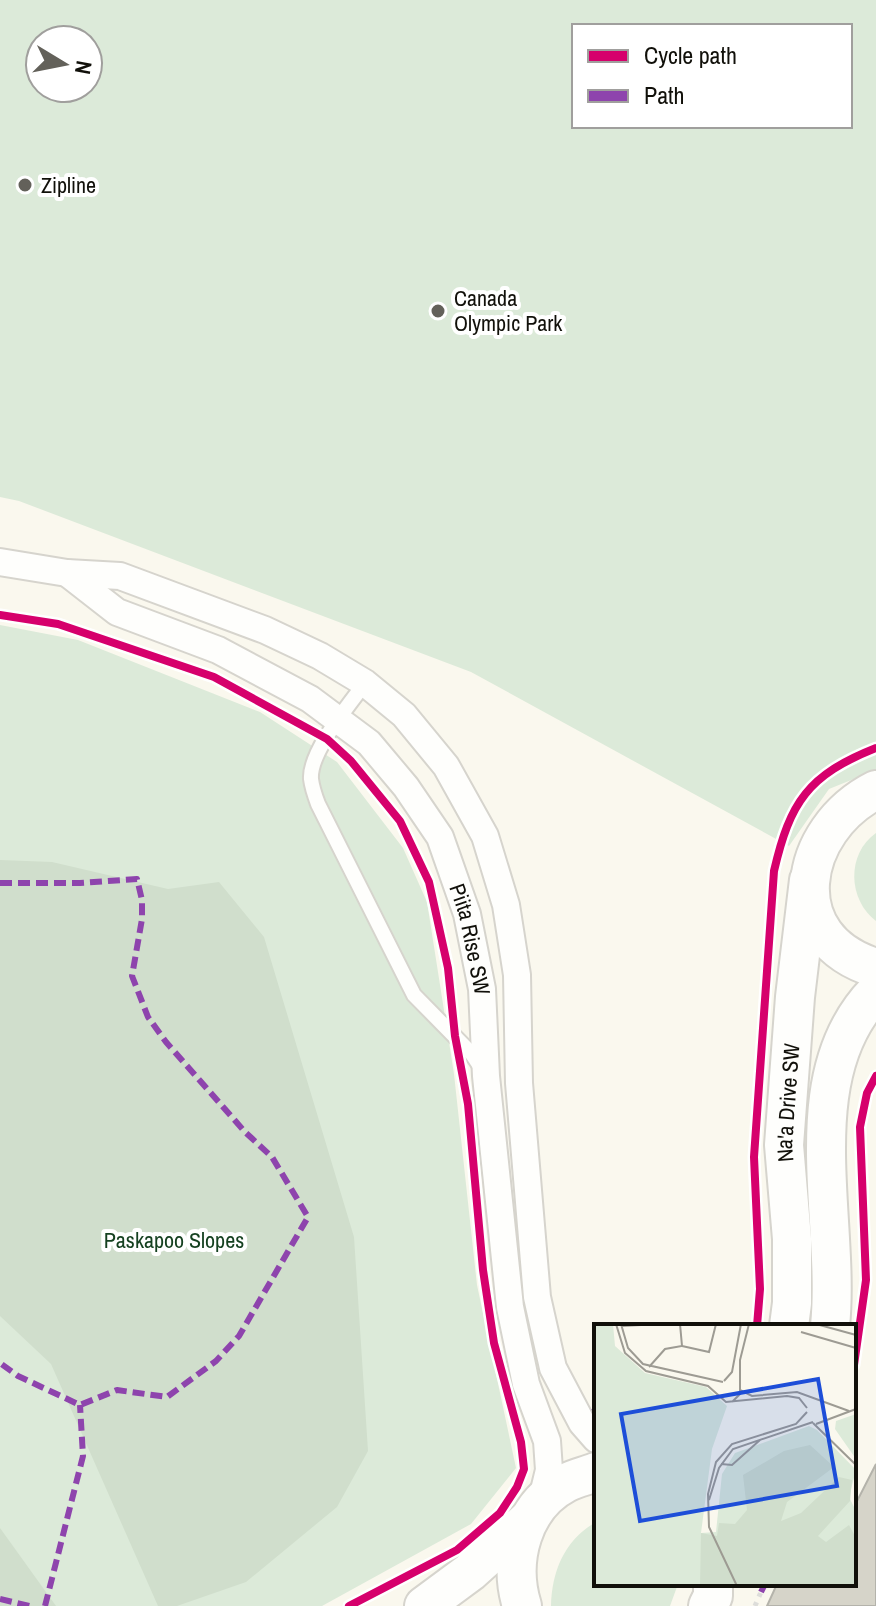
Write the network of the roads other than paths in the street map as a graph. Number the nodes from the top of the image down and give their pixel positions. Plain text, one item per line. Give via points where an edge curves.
1 (0, 562) edge
2 (67, 573) junction
3 (365, 683) junction
4 (339, 719) junction
5 (876, 790) edge
6 (809, 880) junction
7 (876, 968) edge
8 (876, 992) edge
9 (486, 1076) junction
10 (789, 1324) edge
11 (830, 1324) edge
12 (594, 1437) edge
13 (594, 1473) edge
14 (534, 1511) junction
15 (424, 1606) edge
16 (522, 1606) edge

1 - 2 street, Piita Rise SW
2 - 3 street, Piita Rise SW via 120,576 265,630
2 - 4 street, Piita Rise SW via 117,612 245,663
3 - 4 lane
3 - 12 street, Piita Rise SW via 404,715 446,766 485,836 506,905 517,975 519,1083 537,1297 553,1368
4 - 9 street, Piita Rise SW via 369,743 440,837 467,914 482,989
4 - 9 lane via 313,766 318,804 414,995 472,1054
5 - 6 street, Na'a Drive SW via 830,826
6 - 7 street via 815,914 828,936 847,955
6 - 10 street, Na'a Drive SW via 784,1145 792,1239
8 - 11 street, Na'a Drive SW via 841,1043 832,1083 826,1143
9 - 14 street, Piita Rise SW via 510,1307 526,1384 547,1441 549,1470
13 - 14 street via 564,1484
14 - 15 street via 470,1572
14 - 16 street via 517,1560

